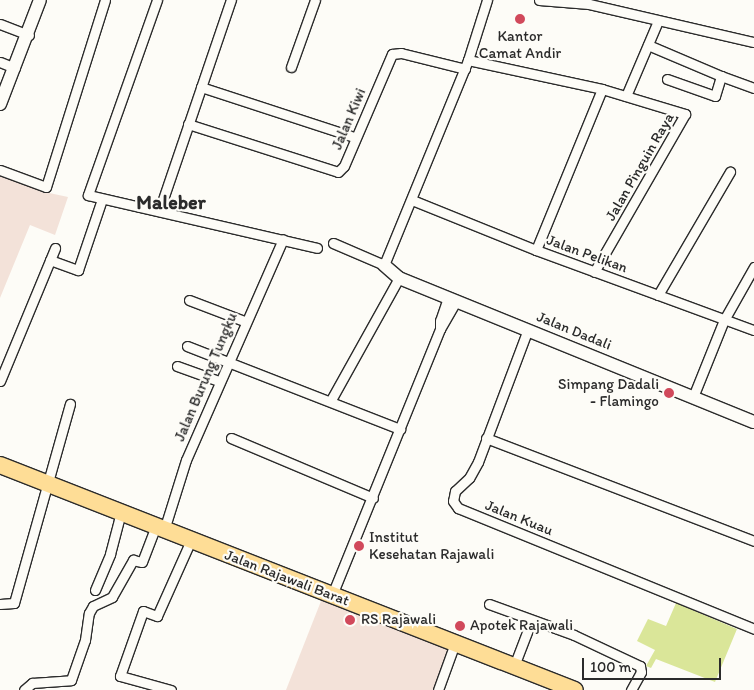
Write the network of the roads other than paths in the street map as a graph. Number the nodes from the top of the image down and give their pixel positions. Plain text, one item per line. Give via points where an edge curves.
1 (40, 0) edge
2 (105, 0) edge
3 (157, 0) edge
4 (230, 0) edge
5 (315, 0) edge
6 (487, 0) edge
7 (539, 0) edge
8 (658, 21) junction
9 (0, 24) edge
10 (29, 35) junction
11 (754, 42) edge
12 (648, 45) junction
13 (0, 62) edge
14 (466, 65) junction
15 (291, 67) dead end
16 (15, 68) junction
17 (721, 76) junction
18 (667, 79) dead end
19 (201, 87) junction
20 (754, 88) edge
21 (602, 89) junction
22 (626, 96) junction
23 (0, 104) edge
24 (188, 124) junction
25 (354, 137) junction
26 (0, 170) edge
27 (730, 172) dead end
28 (102, 198) junction
29 (412, 200) junction
30 (160, 211) junction
31 (283, 239) junction
32 (333, 243) dead end
33 (55, 248) dead end
34 (317, 248) dead end
35 (536, 250) junction
36 (50, 260) junction
37 (384, 265) junction
38 (754, 267) edge
39 (594, 272) junction
40 (399, 278) junction
41 (658, 295) junction
42 (452, 299) junction
43 (189, 300) dead end
44 (724, 320) junction
45 (244, 321) junction
46 (528, 329) junction
47 (754, 330) edge
48 (187, 346) dead end
49 (228, 360) junction
50 (177, 366) dead end
51 (0, 381) edge
52 (219, 381) junction
53 (693, 397) junction
54 (331, 400) junction
55 (70, 404) dead end
56 (754, 422) edge
57 (400, 429) junction
58 (231, 438) dead end
59 (486, 438) junction
60 (0, 465) edge
61 (48, 484) junction
62 (373, 498) junction
63 (121, 512) junction
64 (160, 528) junction
65 (191, 540) junction
66 (754, 541) edge
67 (95, 590) dead end
68 (332, 595) junction
69 (0, 604) edge
70 (489, 604) dead end
71 (528, 628) dead end
72 (754, 629) edge
73 (455, 643) junction
74 (514, 666) junction
75 (24, 690) edge
76 (171, 690) edge
77 (438, 690) edge
78 (575, 690) edge
79 (631, 690) edge

1 - 10 street
2 - 26 street via 44,188
3 - 28 street via 88,195
4 - 19 street
5 - 15 street
6 - 14 street
7 - 8 street via 616,10
8 - 11 street
8 - 12 street
9 - 10 street
10 - 16 street
12 - 17 street
12 - 22 street
13 - 16 street
14 - 21 street, Jalan Pinguin Raya
14 - 25 street, Jalan Kiwi via 401,52 392,54
14 - 29 street
16 - 23 street
17 - 18 street via 715,96
17 - 20 street
19 - 24 street
19 - 25 street
21 - 22 street, Jalan Pinguin Raya
21 - 35 street
22 - 39 street, Jalan Pinguin Raya via 686,116
24 - 25 street, Jalan Kiwi via 336,172 344,166
24 - 30 street
27 - 41 street
28 - 30 street
28 - 36 street via 78,270
29 - 35 street, Jalan Pelikan
29 - 37 street
30 - 31 street
31 - 34 street
31 - 45 street, Jalan Burung Tungku
32 - 37 street
33 - 36 street
35 - 39 street, Jalan Pelikan
36 - 51 street
37 - 40 street, Jalan Dadali
38 - 44 street
39 - 41 street, Jalan Pelikan
40 - 42 street, Jalan Dadali
40 - 54 street
41 - 44 street, Jalan Pelikan
42 - 46 street, Jalan Dadali
42 - 57 street
43 - 45 street
44 - 47 street, Jalan Pelikan
44 - 53 street
45 - 49 street, Jalan Burung Tungku
46 - 53 street, Jalan Dadali
46 - 59 street, Jalan Kuau
48 - 49 street
49 - 52 street, Jalan Burung Tungku
49 - 54 street
50 - 52 street
52 - 64 street, Jalan Burung Tungku
53 - 56 street, Jalan Dadali
54 - 57 street
55 - 61 street
57 - 62 street
58 - 62 street
59 - 66 street
59 - 72 street, Jalan Kuau via 469,478 455,491 453,501 458,508
60 - 61 highway, Jalan Rajawali Barat
61 - 63 highway, Jalan Rajawali Barat
61 - 69 street via 12,604
62 - 68 street
63 - 64 highway, Jalan Rajawali Barat
63 - 67 street via 110,554
64 - 65 highway, Jalan Rajawali Barat
64 - 75 street, Jalan Burung Tungku via 142,562 133,560 112,597 93,606 88,614 86,640 71,680 32,683
65 - 68 highway, Jalan Rajawali Barat
65 - 76 street via 157,616 142,611 120,676
68 - 73 highway, Jalan Rajawali Barat
70 - 79 street via 574,636 640,666 641,672
71 - 74 street
73 - 74 highway, Jalan Rajawali Barat
73 - 77 street
74 - 78 highway, Jalan Rajawali Barat

